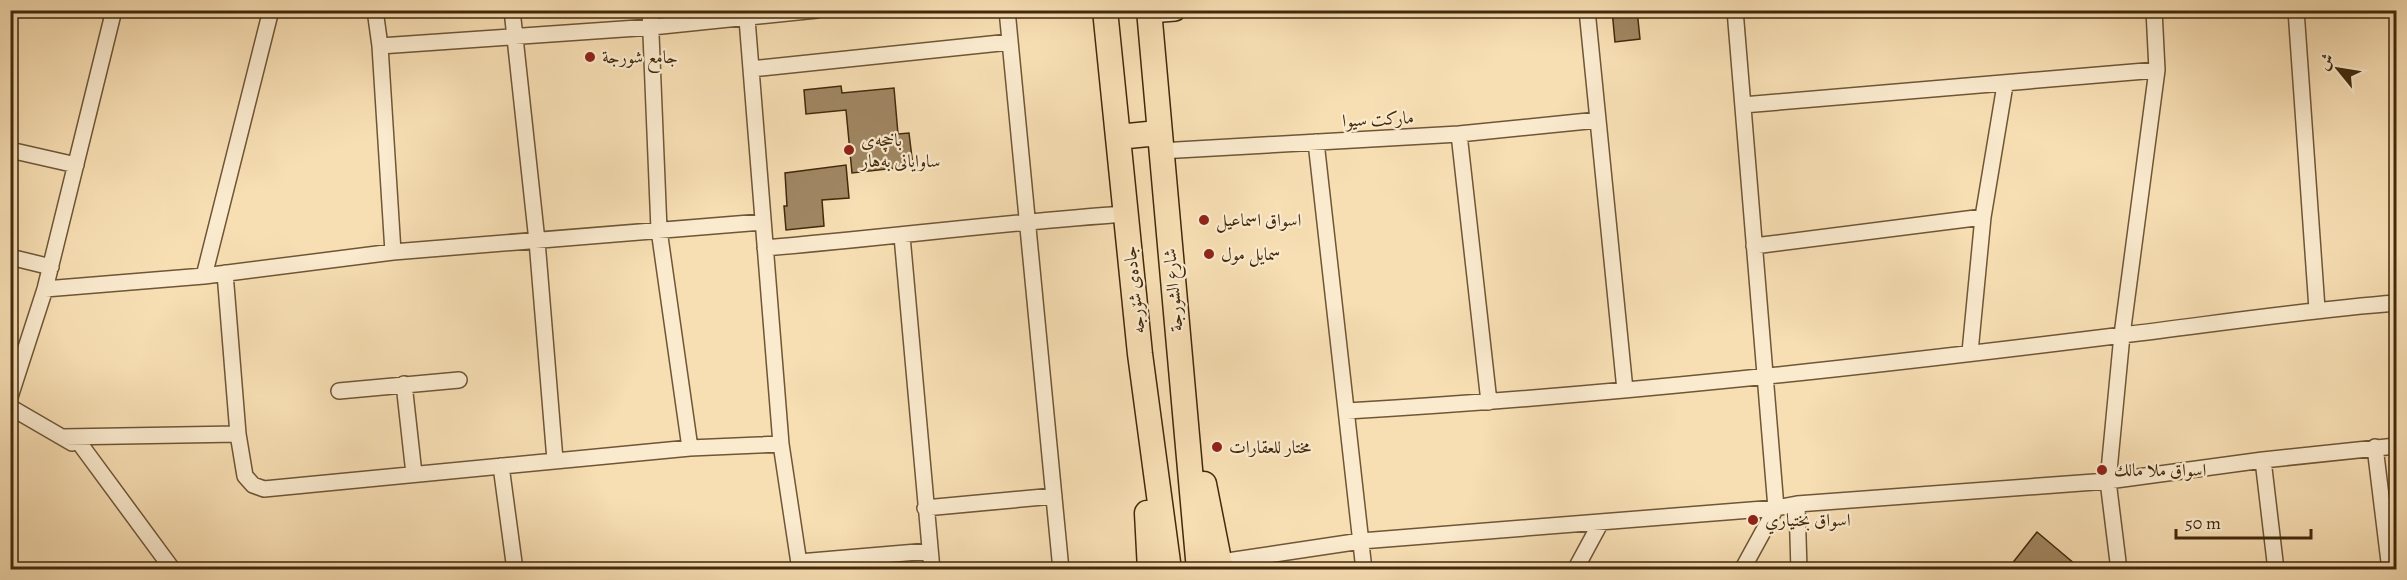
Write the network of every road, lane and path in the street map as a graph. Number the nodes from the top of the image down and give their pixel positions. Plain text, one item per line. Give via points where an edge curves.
1 (114, 10) edge
2 (271, 10) edge
3 (375, 10) edge
4 (512, 10) edge
5 (650, 10) edge
6 (817, 10) edge
7 (1007, 10) edge
8 (1104, 10) edge
9 (1175, 10) edge
10 (1587, 10) edge
11 (1735, 10) edge
12 (2154, 10) edge
13 (2296, 10) edge
14 (1149, 11) edge
15 (777, 13) edge
16 (747, 19) junction
17 (652, 27) junction
18 (515, 36) junction
19 (1010, 42) junction
20 (381, 46) junction
21 (751, 69) junction
22 (2157, 70) junction
23 (2005, 85) junction
24 (1743, 105) junction
25 (1598, 120) junction
26 (1459, 134) junction
27 (1118, 137) junction
28 (1159, 142) junction
29 (1316, 142) junction
30 (10, 150) edge
31 (76, 165) junction
32 (1126, 214) junction
33 (1983, 217) junction
34 (1027, 220) junction
35 (762, 222) junction
36 (659, 230) junction
37 (902, 236) junction
38 (537, 241) junction
39 (1754, 246) junction
40 (765, 248) junction
41 (393, 252) junction
42 (10, 257) edge
43 (51, 267) junction
44 (225, 273) junction
45 (204, 276) junction
46 (45, 289) junction
47 (2397, 303) edge
48 (2317, 309) junction
49 (2122, 335) junction
50 (1970, 352) junction
51 (1140, 354) junction
52 (1765, 376) junction
53 (459, 380) dead end
54 (404, 384) junction
55 (1625, 390) junction
56 (339, 391) dead end
57 (10, 397) edge
58 (1489, 402) junction
59 (10, 406) edge
60 (1347, 411) junction
61 (238, 434) junction
62 (69, 437) junction
63 (781, 444) junction
64 (2397, 446) edge
65 (2375, 447) junction
66 (690, 448) junction
67 (555, 460) junction
68 (2263, 460) junction
69 (501, 466) junction
70 (414, 474) junction
71 (2108, 481) junction
72 (1054, 496) junction
73 (1797, 504) junction
74 (925, 508) junction
75 (1776, 508) junction
76 (1601, 522) junction
77 (1361, 541) junction
78 (929, 551) junction
79 (799, 566) edge
80 (1214, 567) edge
81 (173, 570) edge
82 (515, 570) edge
83 (932, 570) edge
84 (1061, 570) edge
85 (1150, 570) edge
86 (1169, 570) edge
87 (1364, 570) edge
88 (1575, 570) edge
89 (1742, 570) edge
90 (1799, 570) edge
91 (2118, 570) edge
92 (2276, 570) edge
93 (2390, 570) edge

1 - 31 street
2 - 45 street
3 - 20 street
4 - 18 street
5 - 17 street
6 - 15 street
7 - 19 street
8 - 27 main road, جادەی شۆرجە
9 - 14 street
10 - 25 street
11 - 24 street
12 - 22 street
13 - 48 street
14 - 28 main road, شارع الشورجة
15 - 16 street
16 - 17 street
16 - 21 street
17 - 18 street
17 - 36 street
18 - 20 street
18 - 38 street
19 - 21 street
19 - 34 street
20 - 41 street
21 - 35 street
22 - 23 street
22 - 49 street
23 - 24 street
23 - 33 street
24 - 39 street
25 - 26 street, مارکت سیوا
25 - 55 street
26 - 29 street, مارکت سیوا
26 - 58 street
27 - 28 main road
27 - 32 main road, جادەی شۆرجە
28 - 29 street, مارکت سیوا
28 - 80 main road, شارع الشورجة via 1180,373
29 - 60 street
30 - 31 street
31 - 43 street
32 - 34 street
32 - 51 main road, جادەی شۆرجە
33 - 39 street
33 - 50 street
34 - 37 street
34 - 72 street
35 - 36 street
35 - 40 street
36 - 38 street
36 - 66 street
37 - 40 street
37 - 74 street
38 - 41 street
38 - 67 street
39 - 52 street
40 - 63 street
41 - 44 street
42 - 43 street
43 - 46 street
44 - 45 street
44 - 61 street
45 - 46 street
46 - 57 street
47 - 48 street
48 - 49 street
49 - 50 street
49 - 71 street
50 - 52 street
51 - 85 main road
51 - 86 main road, جادەی شۆرجە
52 - 55 street
52 - 75 street
53 - 54 street
54 - 56 street
54 - 70 street
55 - 58 street
58 - 60 street
59 - 62 street
60 - 77 street
61 - 62 street
61 - 70 street via 245,476 264,489
62 - 81 street via 85,450
63 - 66 street
63 - 79 street
64 - 65 street
65 - 68 street
65 - 93 street
66 - 67 street
67 - 69 street
68 - 71 street
68 - 92 street
69 - 70 street
69 - 82 street
71 - 73 street
71 - 91 street
72 - 74 street
72 - 84 street
73 - 75 street
73 - 90 street
74 - 78 street
75 - 76 street
75 - 89 street
76 - 77 street
76 - 88 street
77 - 80 street
77 - 87 street
78 - 79 street
78 - 83 street

